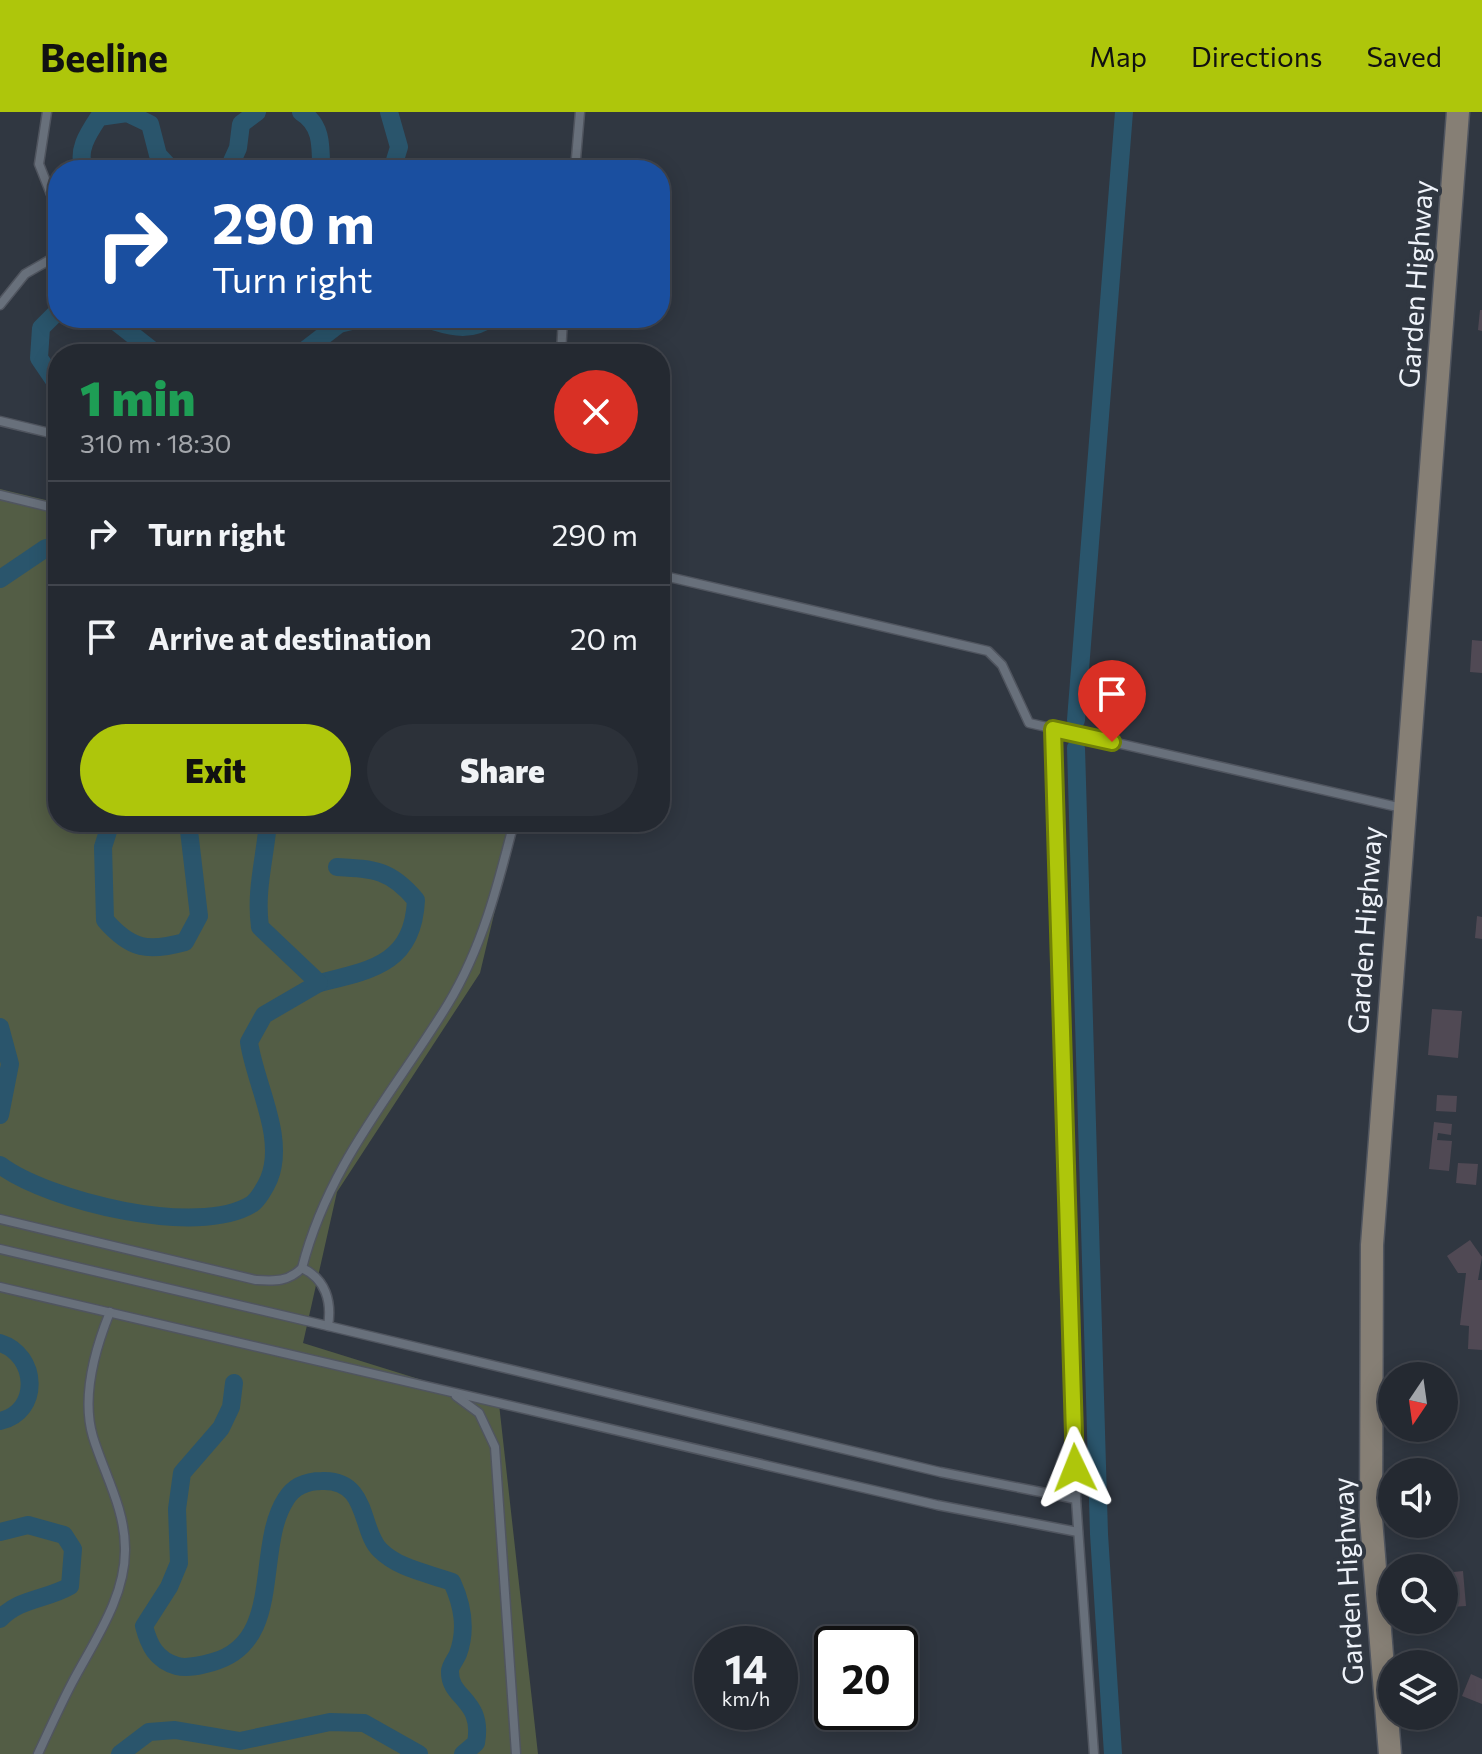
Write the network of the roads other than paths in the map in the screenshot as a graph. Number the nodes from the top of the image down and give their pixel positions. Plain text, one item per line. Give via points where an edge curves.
1 (47, 112) edge
2 (580, 112) edge
3 (1458, 112) edge
4 (576, 160) edge
5 (48, 187) edge
6 (48, 261) edge
7 (0, 305) edge
8 (0, 421) edge
9 (48, 433) edge
10 (0, 495) edge
11 (48, 507) edge
12 (670, 577) edge
13 (1053, 729) junction
14 (1404, 808) junction
15 (511, 832) edge
16 (0, 1219) edge
17 (0, 1249) edge
18 (302, 1268) junction
19 (0, 1287) edge
20 (110, 1312) junction
21 (328, 1326) junction
22 (427, 1385) junction
23 (1076, 1499) junction
24 (1078, 1532) junction
25 (38, 1754) edge
26 (516, 1754) edge
27 (1094, 1754) edge
28 (1390, 1754) edge

1 - 5 lane via 39,164
2 - 4 lane
3 - 14 main road, Garden Highway
6 - 7 lane via 25,274
8 - 9 lane
10 - 11 lane
12 - 13 lane via 988,651 1002,665 1029,723
13 - 14 lane
13 - 23 lane
14 - 28 main road, Garden Highway via 1372,1245 1371,1519
15 - 18 lane via 493,904 467,967 345,1157
16 - 18 lane via 256,1280 293,1277
17 - 21 lane
18 - 21 lane via 314,1274 327,1294
19 - 20 lane
20 - 22 lane
20 - 25 lane via 97,1344 89,1397 92,1434 123,1534 121,1582
21 - 23 lane via 940,1472
22 - 24 lane via 937,1505
22 - 26 lane via 466,1399 495,1447
23 - 24 lane
24 - 27 lane

